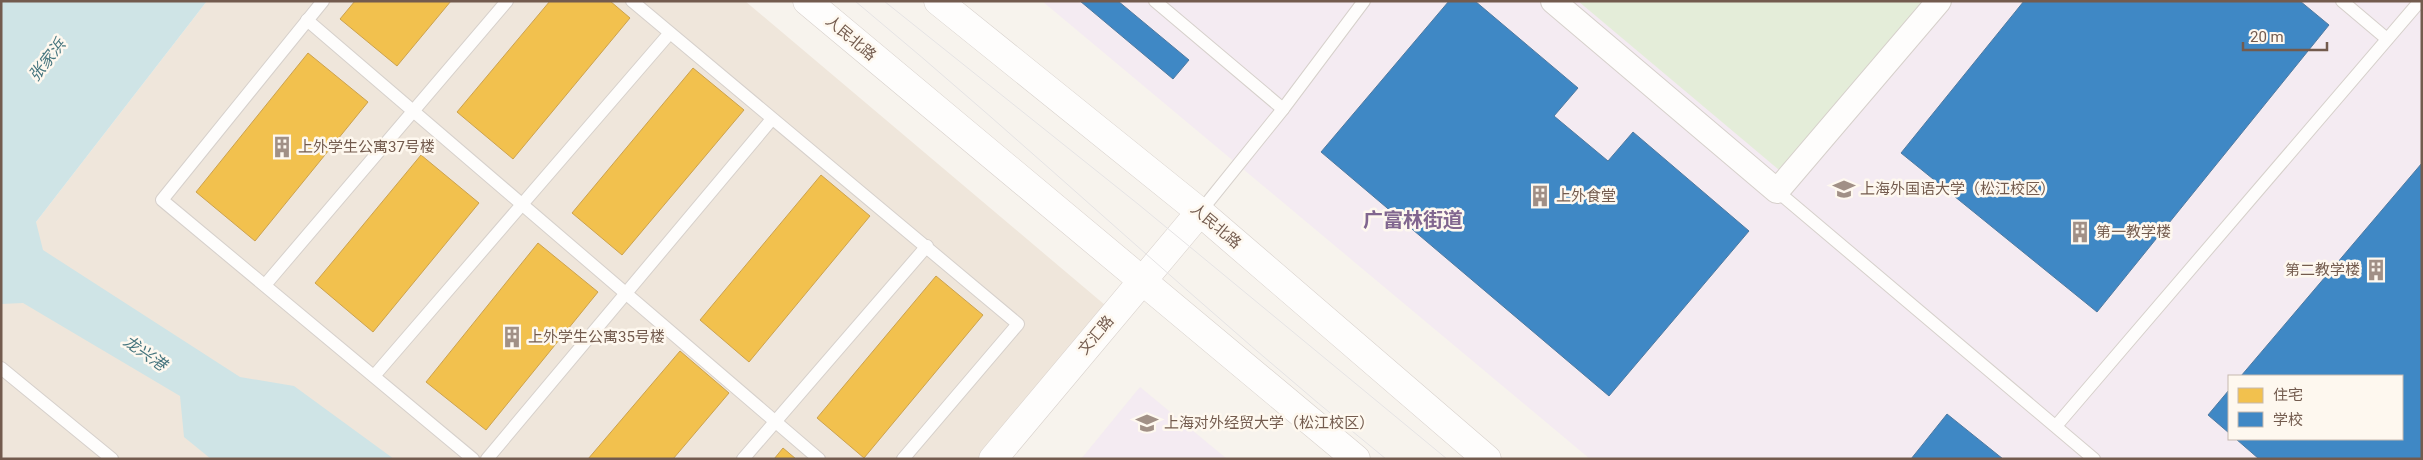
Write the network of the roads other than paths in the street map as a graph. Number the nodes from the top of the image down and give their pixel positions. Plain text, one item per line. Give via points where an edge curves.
1 (323, 1) edge
2 (507, 1) edge
3 (632, 1) edge
4 (807, 1) edge
5 (938, 1) edge
6 (1154, 1) edge
7 (1364, 1) edge
8 (1553, 1) edge
9 (1939, 1) edge
10 (2342, 1) edge
11 (2420, 1) edge
12 (307, 20) junction
13 (670, 34) junction
14 (2387, 39) junction
15 (1283, 109) junction
16 (414, 111) junction
17 (772, 119) junction
18 (1777, 192) junction
19 (523, 204) junction
20 (1200, 212) junction
21 (927, 246) junction
22 (1142, 281) junction
23 (265, 285) junction
24 (626, 292) junction
25 (1, 368) edge
26 (374, 376) junction
27 (776, 420) junction
28 (2056, 426) junction
29 (112, 459) edge
30 (473, 459) edge
31 (486, 459) edge
32 (743, 459) edge
33 (819, 459) edge
34 (903, 459) edge
35 (993, 459) edge
36 (1356, 459) edge
37 (1487, 459) edge
38 (2094, 459) edge

1 - 12 lane
2 - 16 lane
3 - 13 lane
4 - 22 main road, 人民北路
5 - 20 main road, 人民北路
6 - 15 lane
7 - 15 lane
8 - 18 street
9 - 18 street
10 - 14 lane
11 - 14 lane
12 - 16 lane
12 - 23 lane via 162,200
13 - 17 lane
13 - 19 lane
14 - 28 lane
15 - 20 lane
16 - 19 lane
16 - 23 lane
17 - 21 lane
17 - 24 lane
18 - 28 lane
19 - 24 lane
19 - 26 lane
20 - 22 main road, 文汇路
20 - 37 main road, 人民北路
21 - 27 lane
21 - 34 lane via 1018,324
22 - 35 main road, 文汇路
22 - 36 main road, 人民北路
23 - 26 lane
24 - 27 lane
24 - 31 lane
25 - 29 lane
26 - 30 lane
27 - 32 lane
27 - 33 lane
28 - 38 lane

